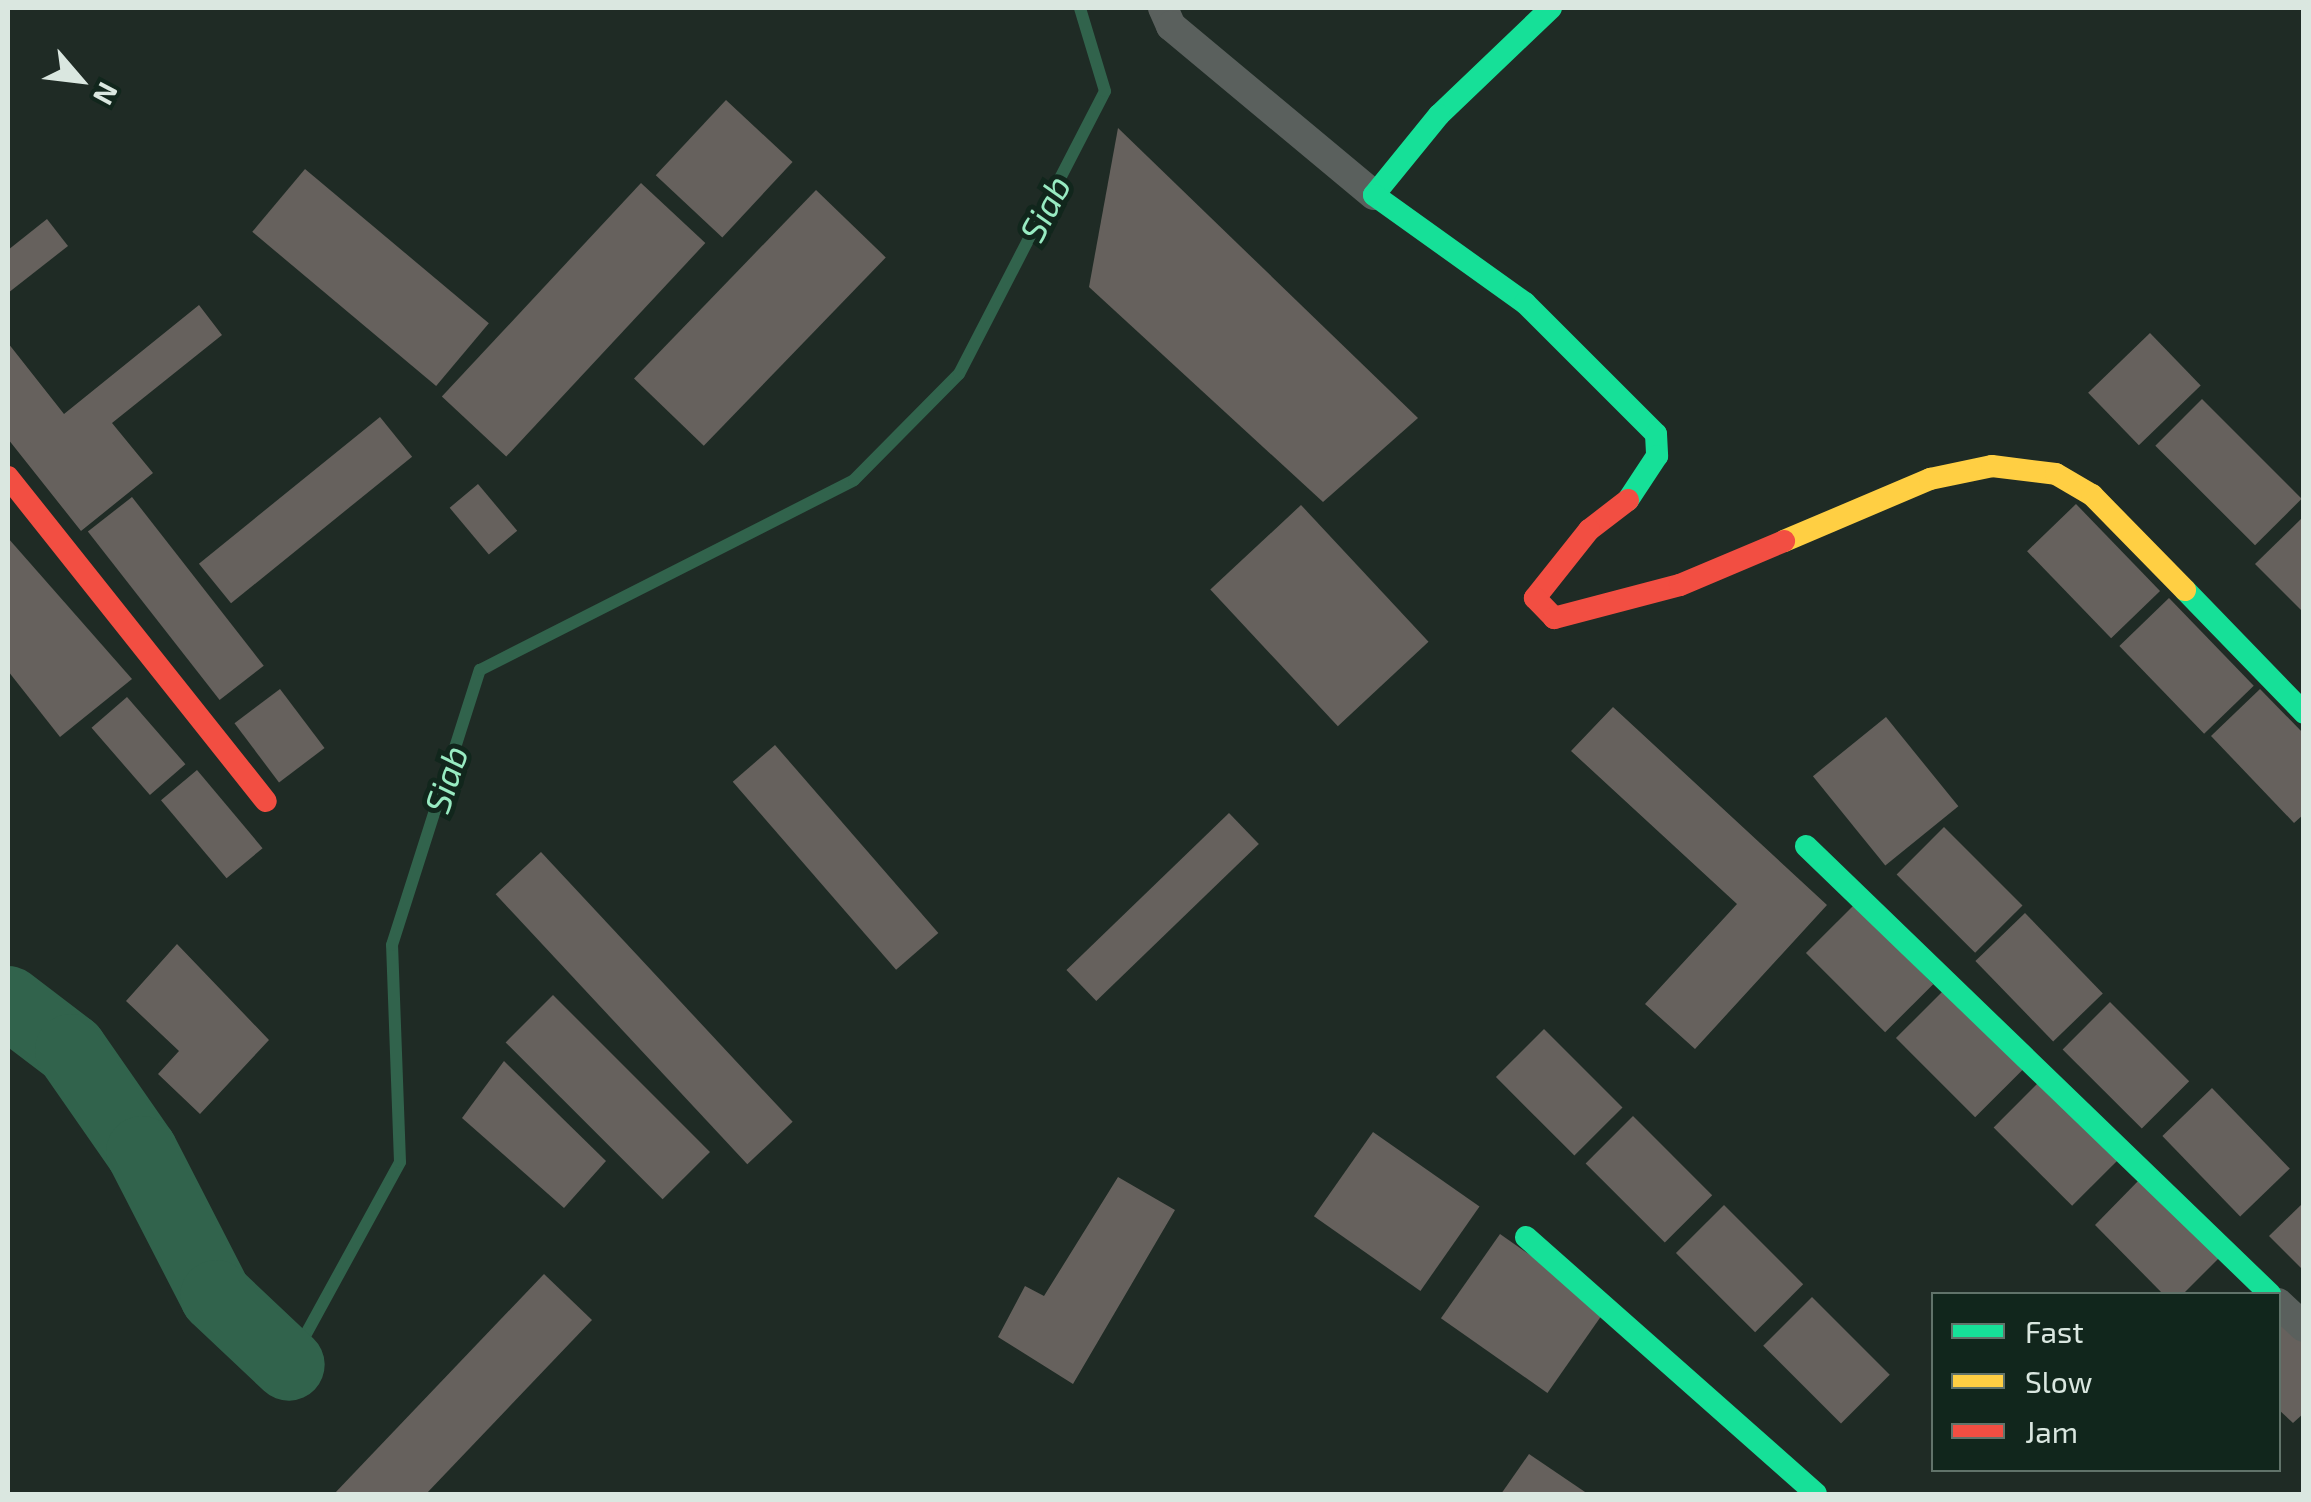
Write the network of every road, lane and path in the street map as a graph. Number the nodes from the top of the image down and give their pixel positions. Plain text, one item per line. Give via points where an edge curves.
1 (1163, 8) edge
2 (1552, 8) edge
3 (1374, 195) junction
4 (10, 486) edge
5 (2304, 713) edge
6 (266, 801) dead end
7 (1806, 846) dead end
8 (1526, 1236) dead end
9 (2268, 1292) edge
10 (2281, 1306) edge
11 (2304, 1327) edge
12 (1816, 1494) edge

1 - 3 street via 1171,26
2 - 3 street via 1439,115
3 - 5 street via 1525,303 1656,434 1657,456 1634,496 1589,530 1536,598 1554,618 1680,585 1930,480 2008,468 2056,474 2092,494
4 - 6 street
7 - 9 street
8 - 12 street
10 - 11 street

